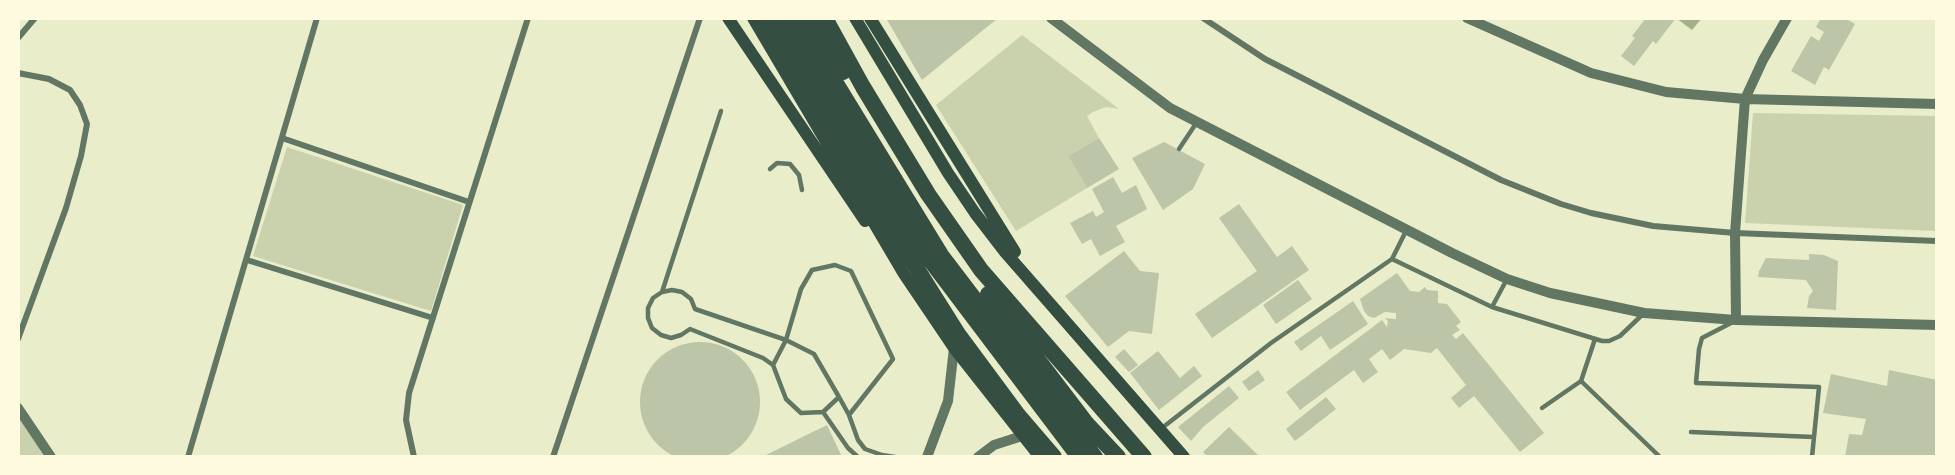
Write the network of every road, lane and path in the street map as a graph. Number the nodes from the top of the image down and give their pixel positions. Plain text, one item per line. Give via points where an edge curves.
1 (35, 18) edge
2 (317, 18) edge
3 (528, 18) edge
4 (700, 18) edge
5 (728, 18) edge
6 (753, 18) edge
7 (764, 18) edge
8 (782, 18) edge
9 (796, 18) edge
10 (810, 18) edge
11 (825, 18) edge
12 (855, 18) edge
13 (870, 18) edge
14 (1051, 18) edge
15 (1203, 18) edge
16 (1467, 18) edge
17 (1787, 18) edge
18 (18, 38) edge
19 (18, 73) edge
20 (1745, 99) junction
21 (1937, 104) edge
22 (721, 111) dead end
23 (1197, 122) junction
24 (282, 138) junction
25 (1179, 149) dead end
26 (770, 169) dead end
27 (802, 190) dead end
28 (469, 202) junction
29 (1407, 230) junction
30 (1735, 233) junction
31 (1937, 241) edge
32 (1392, 259) junction
33 (247, 261) junction
34 (904, 274) junction
35 (1507, 279) junction
36 (662, 292) junction
37 (1047, 300) junction
38 (1492, 307) junction
39 (1644, 313) junction
40 (433, 318) junction
41 (1736, 320) junction
42 (1937, 325) edge
43 (18, 339) edge
44 (1594, 339) junction
45 (786, 340) junction
46 (954, 348) junction
47 (773, 365) junction
48 (1581, 381) junction
49 (839, 397) junction
50 (18, 408) edge
51 (1542, 408) dead end
52 (823, 412) junction
53 (849, 415) junction
54 (1159, 430) junction
55 (1691, 432) dead end
56 (1022, 436) junction
57 (1814, 437) junction
58 (858, 440) junction
59 (848, 448) junction
60 (1659, 456) edge
61 (51, 457) edge
62 (188, 457) edge
63 (414, 457) edge
64 (553, 457) edge
65 (858, 457) edge
66 (895, 457) edge
67 (927, 457) edge
68 (978, 457) edge
69 (1040, 457) edge
70 (1053, 457) edge
71 (1079, 457) edge
72 (1095, 457) edge
73 (1118, 457) edge
74 (1144, 457) edge
75 (1184, 457) edge
76 (1812, 457) edge

1 - 18 street
2 - 24 street
3 - 28 street
4 - 64 street
5 - 34 main road via 859,214
6 - 34 main road
7 - 70 highway via 958,334
8 - 71 highway via 918,244
9 - 72 highway via 941,255
10 - 73 highway via 944,236 1087,424
11 - 74 highway via 928,194 981,270
12 - 37 main road via 975,213
13 - 37 main road via 1000,231
14 - 23 street via 1170,108
15 - 30 street via 1265,58 1531,193 1622,220
16 - 20 street via 1591,73 1666,92
17 - 20 street
19 - 43 street via 49,79 70,90 87,124 66,208
20 - 21 street
20 - 30 street
22 - 36 lane
23 - 25 lane
23 - 29 street
24 - 28 street
24 - 33 street
26 - 27 lane via 777,163 790,164 799,175
28 - 40 street
29 - 32 lane
29 - 35 street
30 - 31 street
30 - 41 street
32 - 38 lane
32 - 54 lane via 1271,343
33 - 40 street
33 - 62 street
34 - 46 main road
35 - 38 lane
35 - 39 street via 1550,293
36 - 45 lane via 682,292 695,309
36 - 47 lane via 648,308 652,328 661,335 671,338 690,329
37 - 54 main road
38 - 44 lane
39 - 41 street
39 - 44 lane via 1616,339
40 - 63 street via 408,393 406,420
41 - 42 street
41 - 57 lane via 1702,338 1696,383 1819,387
44 - 48 lane
45 - 47 lane
45 - 49 lane via 814,354
45 - 53 lane via 801,289 812,270 835,265 851,271 893,359
46 - 56 main road
46 - 67 street via 948,401
47 - 52 lane via 786,399 801,412
48 - 51 lane
48 - 60 lane
49 - 52 lane
49 - 53 lane
50 - 61 street
52 - 59 lane
53 - 58 lane
54 - 75 main road
55 - 57 lane
56 - 68 street via 994,445
56 - 69 main road
57 - 76 lane
58 - 59 lane
58 - 66 lane via 865,449
59 - 65 lane

